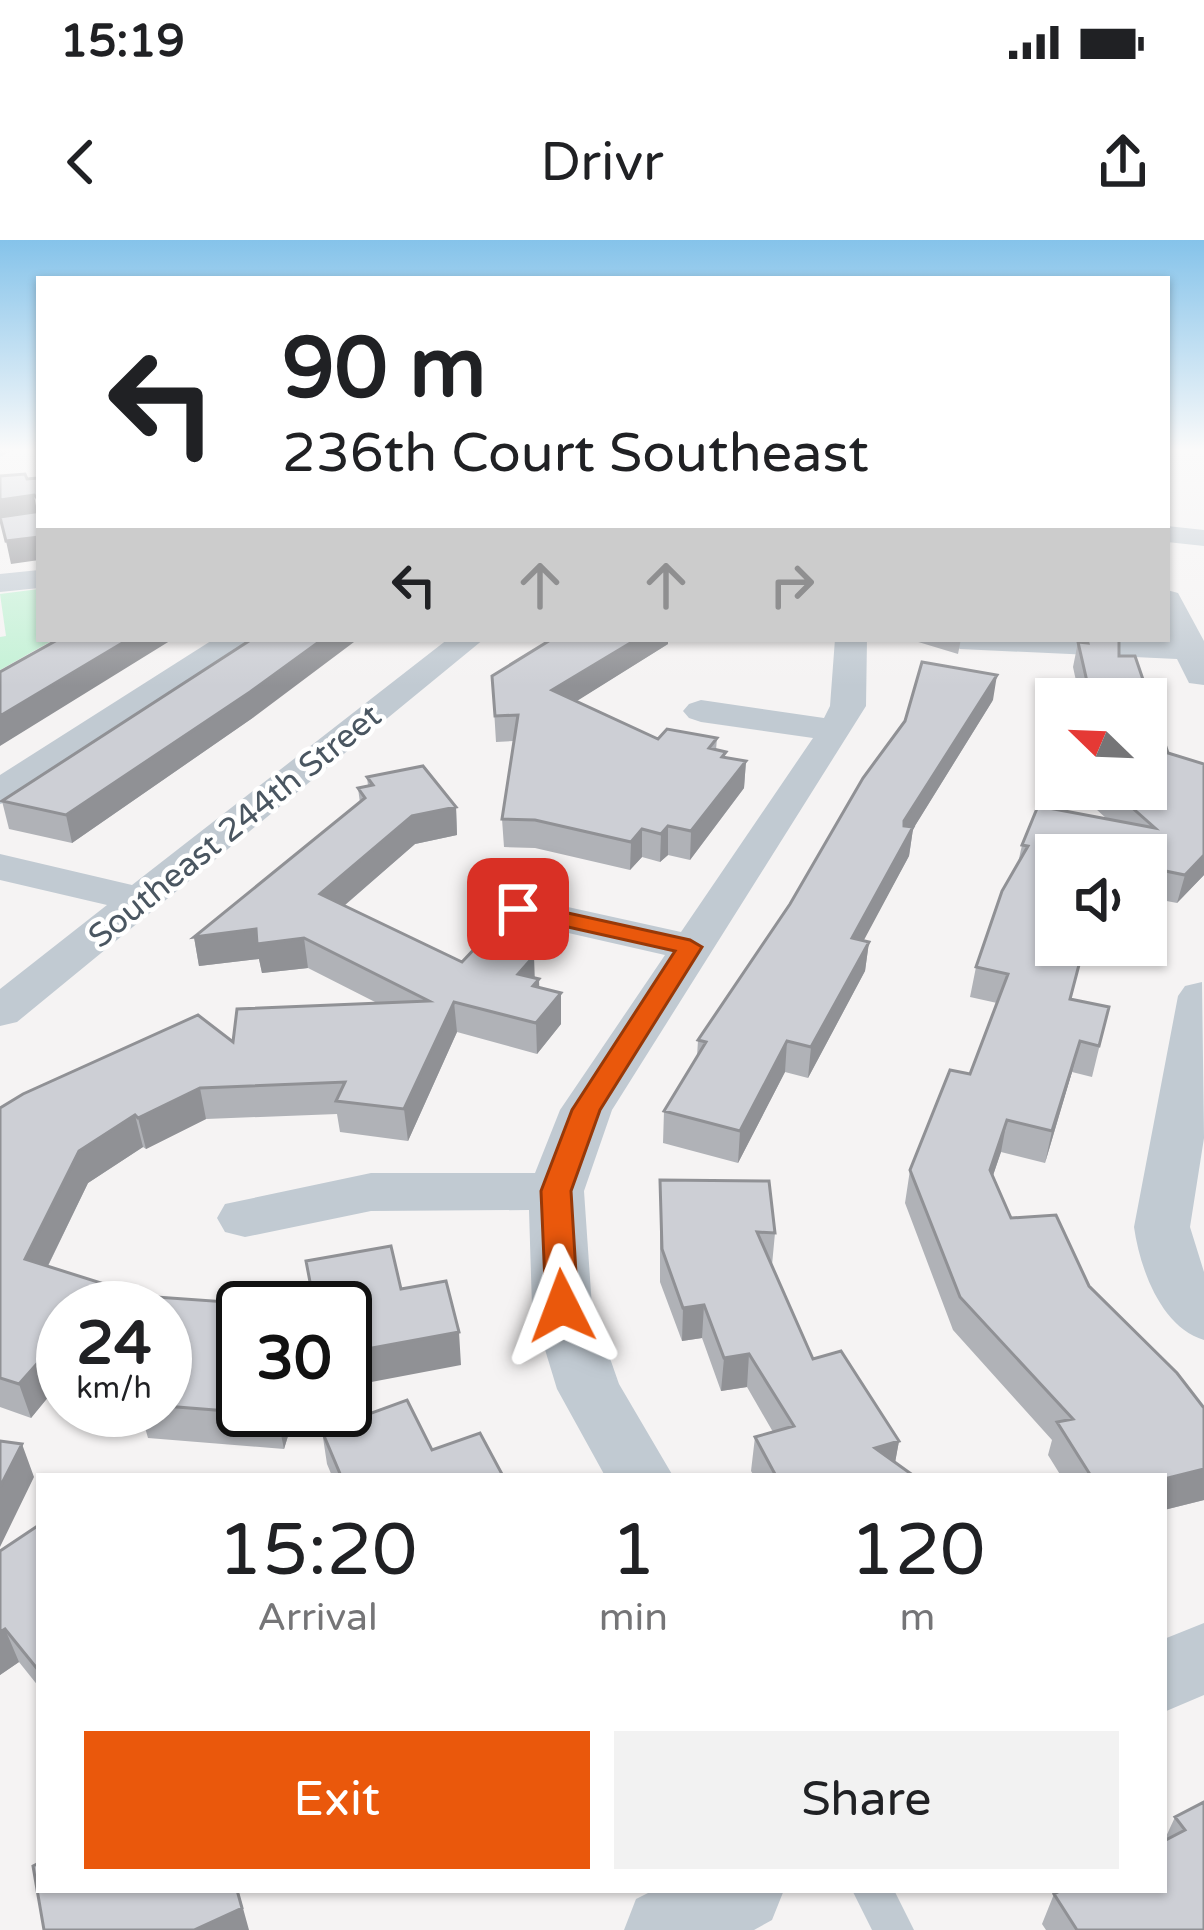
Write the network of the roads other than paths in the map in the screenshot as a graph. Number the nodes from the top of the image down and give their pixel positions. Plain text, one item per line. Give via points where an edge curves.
1 (1170, 536) edge
2 (1203, 558) edge
3 (36, 579) edge
4 (0, 583) edge
5 (1170, 604) edge
6 (231, 642) edge
7 (433, 642) edge
8 (464, 642) edge
9 (851, 642) edge
10 (1024, 642) edge
11 (1195, 650) edge
12 (1204, 681) edge
13 (701, 711) dead end
14 (836, 731) junction
15 (0, 792) edge
16 (0, 867) edge
17 (124, 897) junction
18 (518, 909) dead end
19 (690, 947) junction
20 (0, 976) edge
21 (1202, 996) edge
22 (0, 1012) edge
23 (556, 1191) junction
24 (245, 1218) dead end
25 (1204, 1318) edge
26 (637, 1473) edge
27 (1204, 1657) edge
28 (1167, 1676) edge
29 (736, 1893) edge
30 (874, 1893) edge
31 (668, 1930) edge
32 (894, 1930) edge

1 - 2 street
3 - 4 street
5 - 11 street
6 - 15 street
7 - 17 street, Southeast 244th Street
8 - 17 street, Southeast 244th Street
9 - 14 street via 848,706
10 - 11 street
11 - 12 street
13 - 14 street
14 - 19 street
16 - 17 street
17 - 20 street, Southeast 244th Street
17 - 22 street, Southeast 244th Street
18 - 19 street
19 - 23 street via 586,1110
21 - 25 street via 1162,1227 1178,1285
23 - 24 street via 371,1192
23 - 26 street via 562,1306 589,1389
27 - 28 street
29 - 31 street
30 - 32 lane

